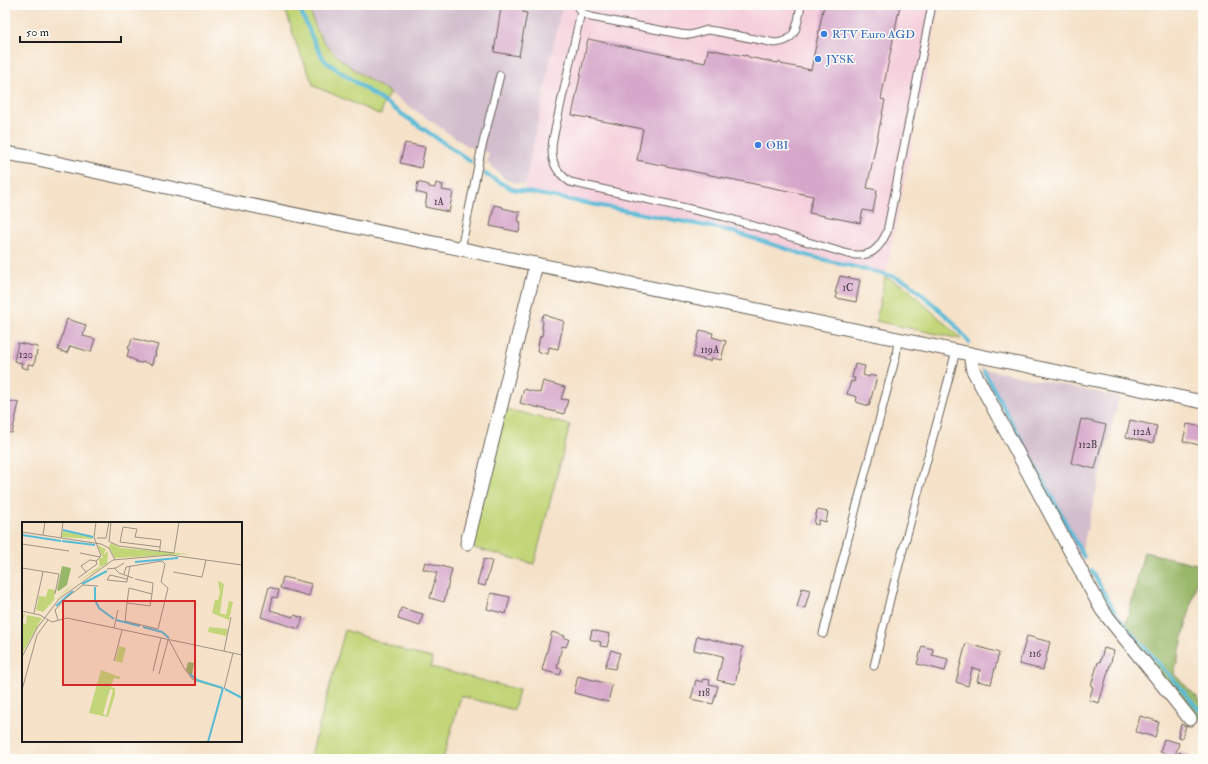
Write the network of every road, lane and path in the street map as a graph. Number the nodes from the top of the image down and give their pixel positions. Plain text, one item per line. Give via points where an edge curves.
1 (576, 5) edge
2 (801, 5) edge
3 (932, 5) edge
4 (581, 12) junction
5 (500, 75) dead end
6 (5, 153) edge
7 (461, 249) junction
8 (536, 264) junction
9 (898, 339) junction
10 (956, 351) junction
11 (970, 354) junction
12 (1203, 402) edge
13 (466, 543) dead end
14 (823, 634) dead end
15 (874, 666) dead end
16 (1190, 719) dead end

1 - 4 lane
2 - 4 lane via 795,33 783,42 775,43 707,30 690,35 680,34
3 - 4 lane via 887,232 878,247 868,255 859,256 721,216 570,182 563,177 552,159 552,149
5 - 7 lane
6 - 7 street via 29,156
7 - 8 street
8 - 9 street
8 - 13 street
9 - 10 street
9 - 14 lane via 896,356
10 - 11 street
10 - 15 lane
11 - 12 street
11 - 16 street via 973,370 1102,610

